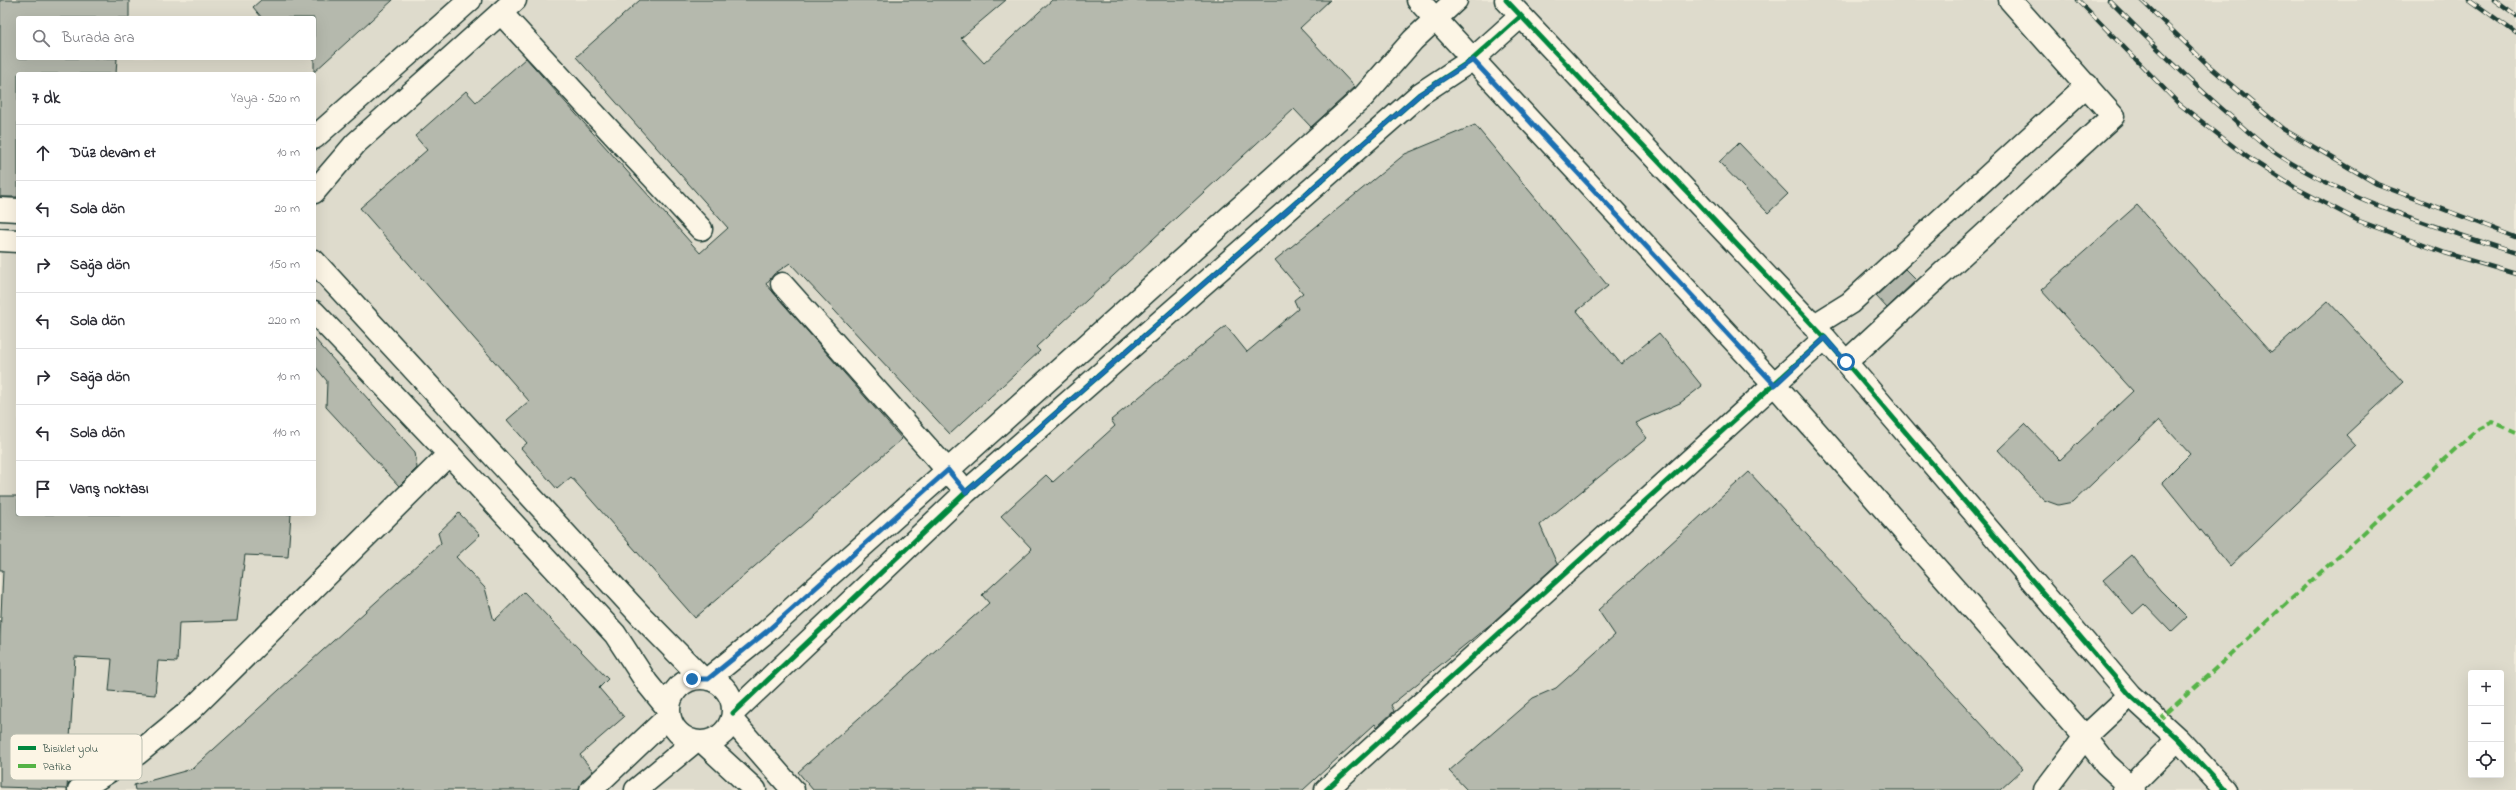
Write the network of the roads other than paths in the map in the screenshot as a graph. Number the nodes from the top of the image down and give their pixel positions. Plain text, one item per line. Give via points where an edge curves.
1 (470, 0) edge
2 (1418, 0) edge
3 (1456, 0) edge
4 (1506, 0) edge
5 (2010, 0) edge
6 (508, 6) edge
7 (1521, 16) junction
8 (1436, 19) junction
9 (1473, 60) junction
10 (2087, 85) junction
11 (316, 136) edge
12 (316, 190) edge
13 (0, 209) edge
14 (16, 210) edge
15 (701, 229) dead end
16 (0, 240) edge
17 (16, 240) edge
18 (316, 263) edge
19 (782, 284) dead end
20 (316, 314) edge
21 (1819, 332) junction
22 (1846, 362) junction
23 (1775, 385) junction
24 (449, 454) junction
25 (948, 470) junction
26 (966, 492) junction
27 (705, 678) junction
28 (2130, 695) junction
29 (669, 713) junction
30 (733, 716) junction
31 (2085, 736) junction
32 (2178, 739) junction
33 (699, 742) junction
34 (142, 750) edge
35 (94, 780) edge
36 (2129, 789) edge
37 (78, 790) edge
38 (591, 790) edge
39 (636, 790) edge
40 (755, 790) edge
41 (793, 790) edge
42 (1326, 790) edge
43 (2046, 790) edge
44 (2225, 790) edge

1 - 11 street
2 - 8 street
3 - 8 street
4 - 7 street
5 - 10 street
6 - 12 street via 356,143
6 - 15 street
7 - 9 street
7 - 21 street
8 - 9 street
8 - 25 street via 1413,40 1363,97
9 - 23 street
9 - 26 street via 1420,94
10 - 21 street
10 - 22 street via 2113,116
13 - 14 street
16 - 17 street
18 - 27 street via 642,617
19 - 25 street
20 - 24 street
21 - 22 street
21 - 23 street
22 - 28 street
23 - 31 street
23 - 42 street
24 - 29 street via 615,634
24 - 34 street via 192,709
25 - 26 street
25 - 27 street via 766,632
26 - 30 street
27 - 29 street via 682,684 673,695
27 - 30 street via 724,688 733,704
28 - 31 street
28 - 32 street
29 - 33 street via 675,730 687,739
29 - 38 street
30 - 33 street via 721,735
30 - 41 street
31 - 36 street
31 - 43 street
32 - 36 street
32 - 44 street
33 - 39 street
33 - 40 street
35 - 37 street

